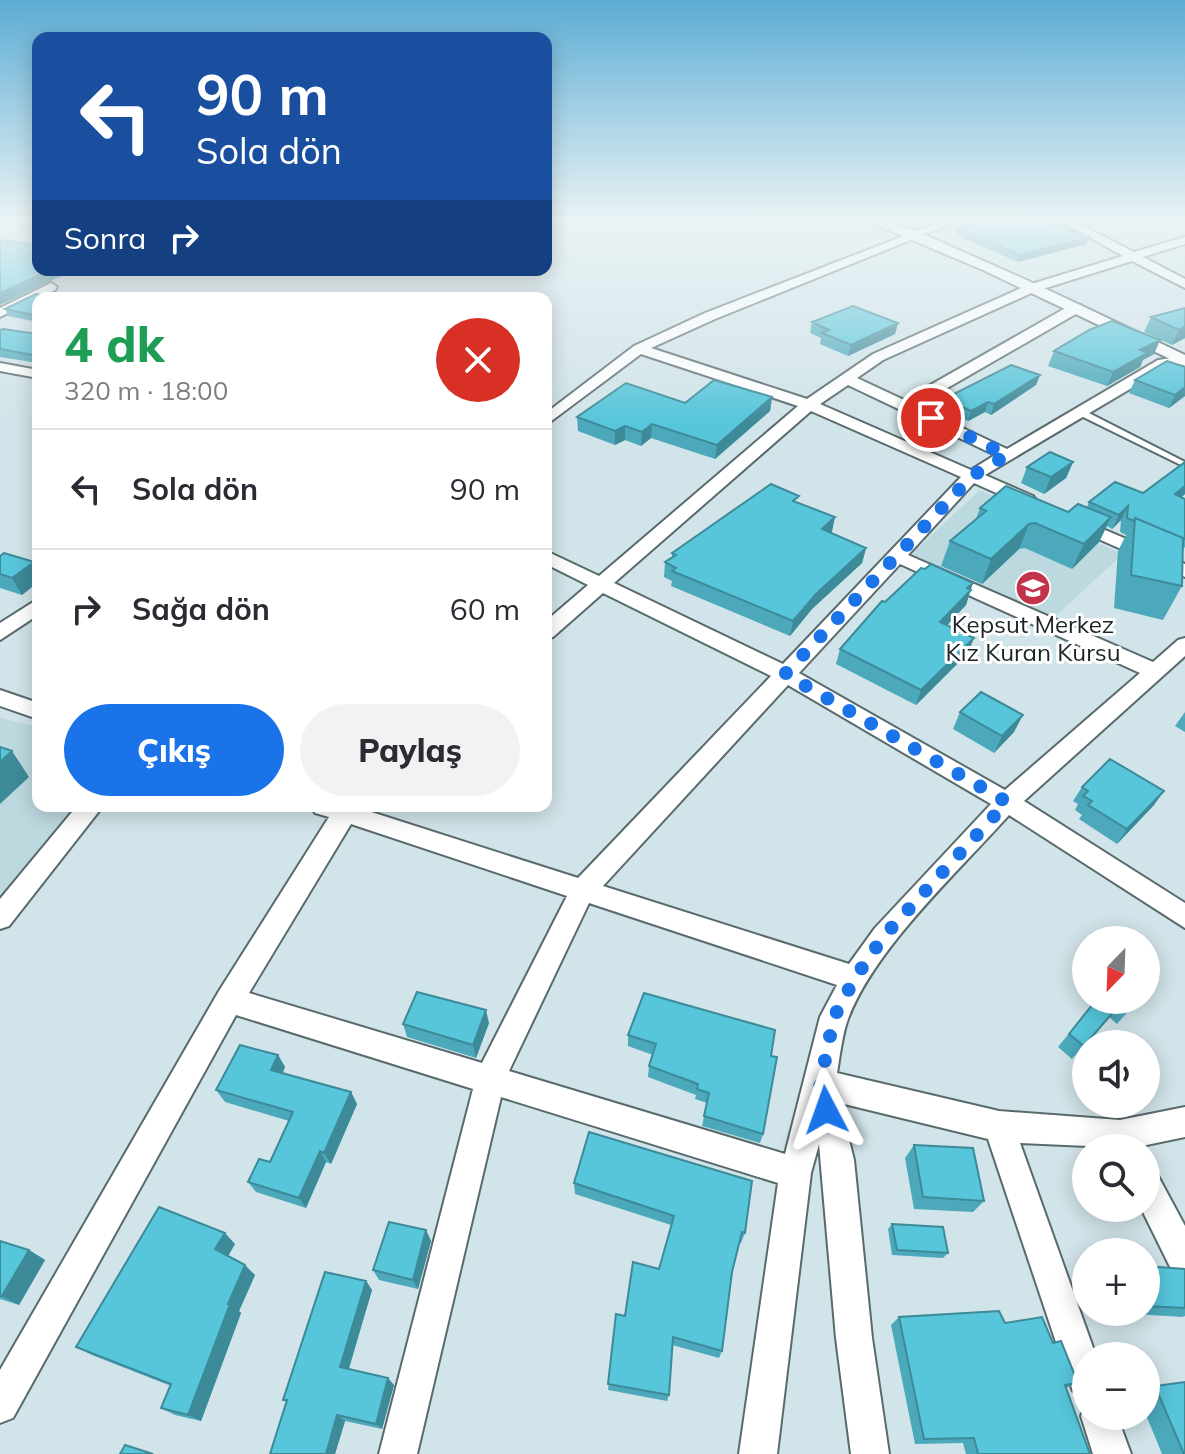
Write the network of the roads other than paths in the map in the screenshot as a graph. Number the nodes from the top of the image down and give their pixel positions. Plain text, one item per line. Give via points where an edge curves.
1 (785, 286) edge
2 (1027, 286) edge
3 (1039, 286) edge
4 (51, 287) dead end
5 (1032, 288) junction
6 (41, 292) edge
7 (32, 297) edge
8 (1076, 308) junction
9 (0, 313) edge
10 (639, 349) junction
11 (1184, 360) edge
12 (0, 367) edge
13 (32, 373) edge
14 (847, 379) junction
15 (809, 405) junction
16 (905, 406) junction
17 (1080, 412) junction
18 (552, 415) edge
19 (1007, 455) junction
20 (1185, 465) edge
21 (972, 476) junction
22 (896, 556) junction
23 (552, 560) edge
24 (1185, 571) edge
25 (600, 584) junction
26 (32, 609) edge
27 (552, 627) edge
28 (0, 633) edge
29 (1185, 645) edge
30 (1155, 671) junction
31 (785, 674) junction
32 (0, 698) edge
33 (32, 709) edge
34 (1007, 802) junction
35 (86, 812) edge
36 (338, 812) edge
37 (352, 812) edge
38 (582, 891) junction
39 (1179, 906) edge
40 (0, 918) edge
41 (855, 978) junction
42 (229, 1000) junction
43 (490, 1079) junction
44 (820, 1084) junction
45 (1185, 1122) edge
46 (999, 1126) junction
47 (1146, 1134) edge
48 (1072, 1135) edge
49 (795, 1173) junction
50 (1160, 1212) edge
51 (1185, 1261) edge
52 (1074, 1342) edge
53 (0, 1405) edge
54 (1104, 1430) edge
55 (398, 1454) edge
56 (758, 1454) edge
57 (870, 1454) edge
58 (1112, 1454) edge

1 - 10 street
2 - 5 street
3 - 5 street
4 - 6 street
5 - 8 street
5 - 14 street via 878,357
7 - 9 street
8 - 11 street
8 - 16 street
10 - 15 street
10 - 18 street
11 - 17 street via 1163,363
12 - 13 street
14 - 15 street
14 - 16 street
15 - 21 street
15 - 25 street
16 - 19 street
17 - 19 street
17 - 20 lane
19 - 21 street
21 - 22 street
21 - 24 street
22 - 30 street
22 - 31 street
23 - 25 street
25 - 27 street
25 - 31 street
26 - 28 street
29 - 30 street
30 - 34 street
31 - 34 street
31 - 38 street
32 - 33 street
34 - 39 street
34 - 41 street via 884,936
35 - 40 street
36 - 42 street
37 - 38 street
38 - 41 street
38 - 43 street
41 - 44 street via 834,1017
42 - 43 street
42 - 53 street
43 - 49 street
43 - 55 street
44 - 46 street
44 - 49 street
44 - 57 street via 838,1160
45 - 47 street
46 - 48 street
46 - 52 street
49 - 56 street
50 - 51 street
54 - 58 street

